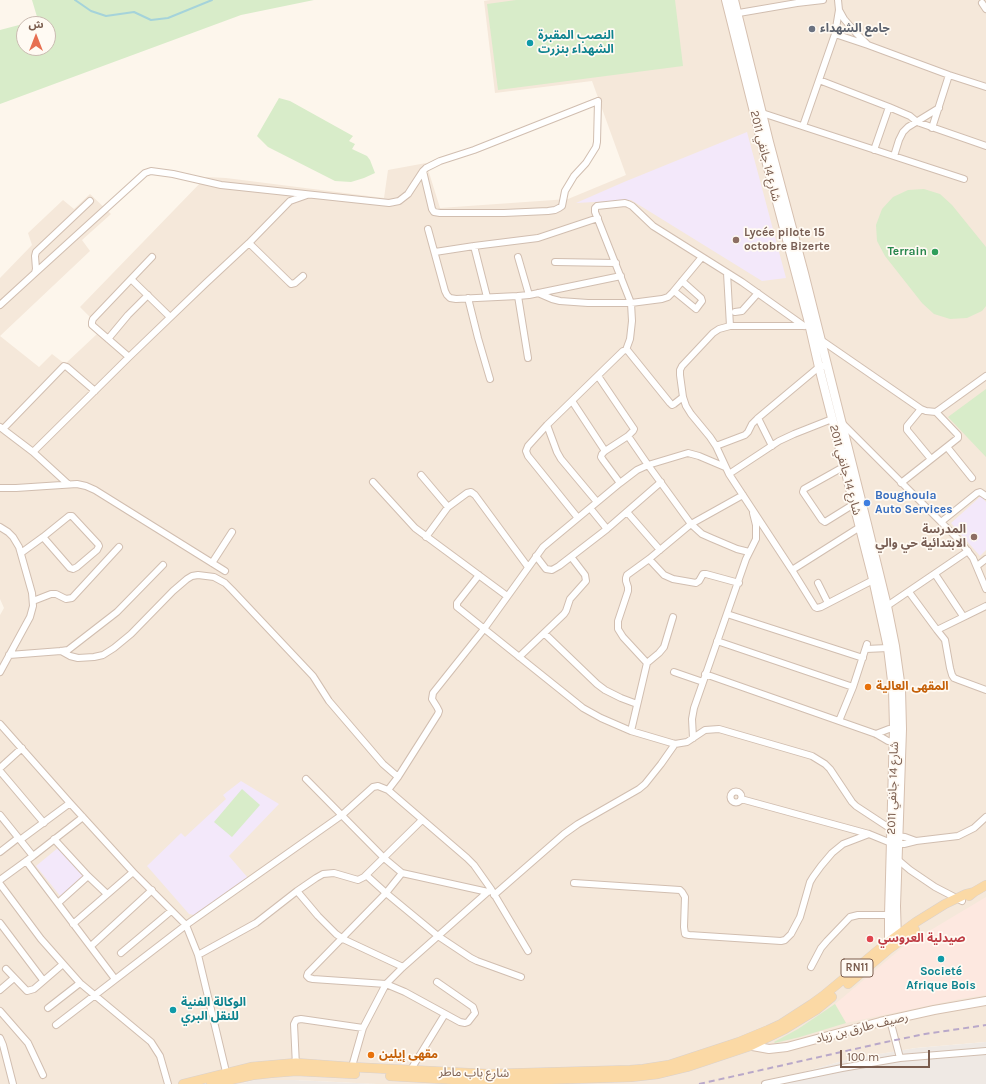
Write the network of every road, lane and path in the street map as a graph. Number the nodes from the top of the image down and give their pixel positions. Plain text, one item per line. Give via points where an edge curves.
1 (726, 0) edge
2 (734, 0) edge
3 (823, 0) edge
4 (838, 0) edge
5 (982, 3) dead end
6 (986, 9) edge
7 (839, 10) junction
8 (734, 14) junction
9 (835, 34) junction
10 (868, 45) junction
11 (949, 75) junction
12 (819, 80) junction
13 (986, 87) edge
14 (889, 107) junction
15 (938, 108) junction
16 (762, 113) junction
17 (916, 121) junction
18 (803, 126) junction
19 (932, 128) junction
20 (986, 146) edge
21 (874, 150) junction
22 (894, 156) junction
23 (423, 171) junction
24 (964, 179) dead end
25 (309, 194) junction
26 (90, 201) dead end
27 (598, 218) junction
28 (428, 229) dead end
29 (249, 243) junction
30 (474, 246) junction
31 (435, 252) junction
32 (152, 257) dead end
33 (518, 257) dead end
34 (702, 257) junction
35 (555, 262) dead end
36 (616, 263) junction
37 (35, 273) junction
38 (726, 273) junction
39 (303, 276) dead end
40 (621, 276) junction
41 (132, 279) junction
42 (682, 281) junction
43 (674, 291) junction
44 (538, 293) junction
45 (758, 293) junction
46 (148, 295) junction
47 (529, 295) junction
48 (518, 296) junction
49 (487, 297) junction
50 (468, 298) junction
51 (631, 303) junction
52 (0, 305) edge
53 (734, 312) dead end
54 (170, 317) junction
55 (810, 325) junction
56 (730, 326) junction
57 (108, 339) junction
58 (821, 340) junction
59 (626, 350) junction
60 (128, 358) junction
61 (528, 358) dead end
62 (823, 366) junction
63 (598, 376) junction
64 (986, 376) edge
65 (490, 378) dead end
66 (96, 391) junction
67 (683, 397) junction
68 (572, 401) junction
69 (921, 409) junction
70 (936, 412) junction
71 (758, 418) junction
72 (832, 419) junction
73 (841, 422) junction
74 (547, 425) junction
75 (2, 428) edge
76 (628, 436) junction
77 (716, 446) junction
78 (772, 446) junction
79 (947, 447) junction
80 (605, 451) junction
81 (33, 452) junction
82 (931, 459) junction
83 (648, 465) junction
84 (845, 466) junction
85 (725, 467) junction
86 (729, 474) junction
87 (421, 475) dead end
88 (972, 478) dead end
89 (373, 482) dead end
90 (661, 482) junction
91 (620, 483) junction
92 (901, 483) junction
93 (68, 484) junction
94 (0, 488) edge
95 (743, 495) junction
96 (986, 496) edge
97 (597, 502) junction
98 (854, 504) junction
99 (448, 507) junction
100 (590, 508) junction
101 (752, 509) junction
102 (627, 512) junction
103 (578, 518) junction
104 (941, 522) junction
105 (691, 524) junction
106 (0, 527) edge
107 (860, 527) junction
108 (608, 529) junction
109 (232, 532) dead end
110 (43, 537) junction
111 (426, 537) junction
112 (119, 547) dead end
113 (660, 550) junction
114 (968, 551) junction
115 (749, 552) junction
116 (21, 553) junction
117 (536, 556) junction
118 (572, 558) junction
119 (650, 559) junction
120 (986, 559) edge
121 (212, 563) junction
122 (163, 565) dead end
123 (976, 566) junction
124 (528, 567) junction
125 (792, 570) junction
126 (225, 571) dead end
127 (935, 574) junction
128 (479, 575) junction
129 (877, 578) junction
130 (738, 583) junction
131 (818, 583) dead end
132 (986, 589) edge
133 (909, 592) junction
134 (507, 596) junction
135 (33, 601) junction
136 (828, 603) junction
137 (887, 606) junction
138 (986, 606) edge
139 (727, 614) junction
140 (963, 616) junction
141 (673, 617) dead end
142 (484, 628) junction
143 (937, 630) junction
144 (544, 633) junction
145 (717, 641) junction
146 (888, 648) junction
147 (61, 652) junction
148 (9, 655) junction
149 (519, 657) junction
150 (863, 658) junction
151 (2, 661) edge
152 (647, 663) junction
153 (0, 672) edge
154 (674, 672) dead end
155 (706, 674) junction
156 (703, 682) junction
157 (853, 687) junction
158 (986, 690) edge
159 (637, 704) junction
160 (839, 721) junction
161 (0, 724) edge
162 (898, 729) junction
163 (631, 731) junction
164 (876, 734) junction
165 (693, 738) junction
166 (898, 742) junction
167 (675, 744) junction
168 (22, 748) junction
169 (0, 768) edge
170 (0, 771) edge
171 (398, 777) junction
172 (306, 778) dead end
173 (388, 790) junction
174 (741, 799) dead end
175 (70, 803) junction
176 (0, 815) edge
177 (342, 816) junction
178 (83, 817) junction
179 (986, 817) edge
180 (422, 820) junction
181 (6, 823) junction
182 (44, 823) junction
183 (0, 827) edge
184 (869, 834) junction
185 (894, 838) junction
186 (19, 839) junction
187 (54, 839) junction
188 (0, 852) edge
189 (891, 852) junction
190 (33, 856) junction
191 (384, 858) junction
192 (898, 860) junction
193 (26, 861) junction
194 (133, 872) junction
195 (402, 873) junction
196 (366, 875) junction
197 (88, 876) junction
198 (0, 880) edge
199 (574, 883) dead end
200 (0, 884) edge
201 (986, 885) edge
202 (152, 890) junction
203 (297, 891) junction
204 (491, 892) junction
205 (386, 893) junction
206 (107, 894) junction
207 (959, 900) junction
208 (58, 903) junction
209 (172, 911) junction
210 (889, 915) junction
211 (0, 923) edge
212 (73, 924) junction
213 (186, 925) junction
214 (438, 936) junction
215 (343, 939) junction
216 (893, 942) junction
217 (90, 946) junction
218 (528, 951) dead end
219 (121, 953) dead end
220 (198, 955) junction
221 (63, 964) junction
222 (403, 967) junction
223 (812, 967) dead end
224 (6, 969) dead end
225 (521, 977) dead end
226 (14, 978) junction
227 (115, 979) junction
228 (43, 980) junction
229 (437, 982) dead end
230 (80, 983) junction
231 (386, 984) junction
232 (0, 990) edge
233 (96, 995) junction
234 (986, 1000) edge
235 (48, 1008) dead end
236 (0, 1012) edge
237 (445, 1014) junction
238 (890, 1020) junction
239 (56, 1025) dead end
240 (364, 1028) junction
241 (0, 1038) edge
242 (739, 1042) junction
243 (750, 1046) junction
244 (986, 1051) edge
245 (900, 1058) junction
246 (296, 1067) junction
247 (351, 1070) junction
248 (410, 1071) junction
249 (43, 1074) dead end
250 (227, 1076) junction
251 (13, 1084) edge
252 (168, 1084) edge
253 (183, 1084) edge
254 (212, 1084) edge
255 (765, 1084) edge

1 - 8 main road, شارع 14 جانفي 2011
2 - 8 main road, شارع 14 جانفي 2011
3 - 8 street
4 - 7 street
5 - 6 street
7 - 9 street
7 - 10 street
8 - 16 main road, شارع 14 جانفي 2011
8 - 55 main road, شارع 14 جانفي 2011 via 768,168
9 - 10 street
9 - 12 street
10 - 11 street
11 - 13 street
11 - 15 street
12 - 14 street
12 - 18 street
14 - 17 street
14 - 21 street
15 - 17 street
15 - 19 street
16 - 18 street
16 - 55 main road, شارع 14 جانفي 2011
17 - 19 street
17 - 22 street via 903,132
18 - 21 street
19 - 20 street
21 - 22 street
22 - 24 street
23 - 23 street via 430,207 436,213 557,210 562,206 564,195 574,176 596,147 598,101 440,161
23 - 25 street via 408,194 399,201 389,203
25 - 29 street via 290,201
25 - 37 street via 221,185 173,174 145,172
26 - 37 street via 36,252
27 - 30 street via 538,238
27 - 34 street via 595,212 597,206 628,204 653,226
27 - 36 street
28 - 31 street
29 - 39 street via 291,284
29 - 54 street
30 - 31 street
30 - 49 street
31 - 50 street via 447,295 456,299
32 - 41 street
33 - 47 street
34 - 38 street
34 - 42 street
35 - 36 street
36 - 40 street
37 - 52 street
38 - 45 street
38 - 56 street
40 - 44 street
40 - 51 street
41 - 46 street
41 - 57 street via 92,320 92,325
42 - 43 street
42 - 43 street via 701,298 702,302 696,310
43 - 51 street via 662,299
44 - 47 street
44 - 51 street via 560,301
45 - 53 street via 742,311
45 - 55 street
46 - 54 street
46 - 57 street
47 - 48 street
48 - 49 street
48 - 61 street
49 - 50 street
50 - 65 street
51 - 59 street via 630,339
54 - 60 street
55 - 56 street
55 - 58 main road, شارع 14 جانفي 2011
55 - 62 main road, شارع 14 جانفي 2011
56 - 67 street via 714,333 682,366 680,375
57 - 60 street
58 - 62 main road, شارع 14 جانفي 2011
58 - 69 street
59 - 63 street
59 - 67 street via 672,405
60 - 66 street
62 - 71 street
62 - 72 main road, شارع 14 جانفي 2011
62 - 73 main road, شارع 14 جانفي 2011
63 - 68 street
63 - 76 street via 633,427
64 - 70 street
66 - 75 street via 64,366
66 - 81 street
67 - 77 street via 686,406
68 - 74 street
68 - 80 street
69 - 70 street
69 - 82 street via 907,426 907,430
70 - 79 street via 958,436
71 - 77 street via 746,435
71 - 78 street
72 - 78 street
72 - 84 main road, شارع 14 جانفي 2011
73 - 92 street
73 - 129 main road, شارع 14 جانفي 2011
74 - 97 street via 561,459
74 - 103 street via 526,448 526,453
75 - 81 street
76 - 80 street
76 - 83 street
77 - 85 street
78 - 86 street
79 - 82 street
79 - 88 street
80 - 91 street via 601,457
81 - 93 street
82 - 92 street
83 - 85 street via 688,453
83 - 90 street
83 - 91 street
84 - 98 main road, شارع 14 جانفي 2011
84 - 98 street via 804,489 803,492 825,522
85 - 86 street
86 - 95 street
87 - 99 street
89 - 111 street
90 - 102 street
90 - 105 street
91 - 97 street
92 - 104 street
93 - 94 street
93 - 121 street via 82,484 91,488
95 - 101 street
95 - 105 street
96 - 104 street via 977,492
97 - 100 street
98 - 107 main road, شارع 14 جانفي 2011
99 - 111 street
99 - 124 street via 467,493 473,493
100 - 103 street
100 - 108 street
101 - 115 street via 756,532 754,544
101 - 125 street
102 - 108 street
102 - 113 street
103 - 117 street
104 - 114 street
105 - 113 street
105 - 115 street via 710,538
106 - 116 street via 13,537
107 - 125 street
107 - 129 main road, شارع 14 جانفي 2011
108 - 118 street
109 - 121 street
110 - 110 street via 67,516 72,516 99,546 72,569
110 - 116 street
111 - 128 street
112 - 135 street via 72,598 66,599 51,594
113 - 119 street
114 - 123 street
114 - 127 street
115 - 130 street
116 - 135 street
117 - 118 street via 549,570
117 - 124 street
118 - 144 street via 585,575 586,581 570,599 564,614
119 - 130 street via 664,575 673,579 696,583 703,574 706,574
119 - 152 street via 630,572 626,578 628,591 617,626 623,637
120 - 123 street
121 - 126 street
122 - 147 street via 117,612 68,650
123 - 132 street
124 - 134 street
125 - 136 street via 815,607
127 - 133 street
127 - 140 street
128 - 134 street
128 - 142 street via 456,606
129 - 136 street
129 - 137 main road, شارع 14 جانفي 2011
129 - 146 main road, شارع 14 جانفي 2011
130 - 139 street
131 - 136 street
133 - 137 street
133 - 143 street
134 - 142 street
135 - 148 street via 30,617
137 - 162 main road, شارع 14 جانفي 2011 via 901,689
138 - 140 street
139 - 145 street
139 - 150 street
140 - 143 street
141 - 152 street via 664,647
142 - 149 street
142 - 171 street via 433,693 432,699 438,707 438,714
143 - 158 street via 945,640 954,678
144 - 149 street
144 - 159 street via 597,684
145 - 155 street
145 - 157 street
146 - 150 street via 867,647
146 - 162 main road, شارع 14 جانفي 2011
147 - 148 street
147 - 171 street via 78,658 103,655 131,634 172,590 187,579 198,575 214,577 232,590 313,676 329,701 383,764
148 - 151 street
149 - 163 street via 584,708
150 - 157 street
151 - 153 street
152 - 159 street
154 - 156 street
155 - 156 street
155 - 160 street
156 - 165 street via 693,713
157 - 160 street
159 - 163 street
160 - 164 street
161 - 168 street
162 - 164 street
162 - 166 main road, شارع 14 جانفي 2011
163 - 167 street
164 - 166 street
165 - 167 street
165 - 185 street via 706,730 719,729 812,756 830,769 852,802
166 - 185 main road, شارع 14 جانفي 2011
167 - 204 street via 639,789 578,824
168 - 169 street
168 - 175 street
170 - 182 street
171 - 173 street
172 - 177 street
173 - 177 street via 373,787
173 - 180 street
174 - 184 street
175 - 178 street
175 - 182 street
176 - 181 street
177 - 191 street
177 - 213 street
178 - 187 street
178 - 194 street
179 - 185 street via 974,828 958,836 910,843
180 - 191 street
180 - 204 street via 474,865
181 - 183 street
181 - 186 street
182 - 186 street
184 - 185 street via 880,838
184 - 199 street via 843,844 821,866 810,882 800,918 791,934 781,941 685,934 685,898 680,890
185 - 189 main road, شارع 14 جانفي 2011
185 - 192 main road, شارع 14 جانفي 2011
186 - 188 street
186 - 190 street
187 - 190 street
187 - 197 street
189 - 192 street
189 - 210 main road, شارع 14 جانفي 2011
190 - 193 street
191 - 195 street
191 - 196 street
192 - 207 street via 922,879
192 - 216 main road, شارع 14 جانفي 2011
193 - 198 street
193 - 208 street
194 - 202 street
194 - 206 street
195 - 204 street
195 - 205 street
196 - 203 street via 358,880 334,873 323,874
196 - 205 street
197 - 206 street
197 - 208 street
200 - 221 street
201 - 207 main road, RN11
202 - 209 street
202 - 217 street
203 - 215 street
203 - 220 street via 252,926
204 - 214 street
204 - 218 street
205 - 214 street
205 - 215 street
206 - 212 street
207 - 216 main road, RN11 via 931,912
208 - 212 street
209 - 213 street
209 - 219 street
210 - 216 main road, شارع 14 جانفي 2011
210 - 223 street via 850,917 821,948
211 - 228 street
212 - 217 street
213 - 220 street
213 - 227 street
214 - 222 street
214 - 225 street via 477,961
215 - 222 street
215 - 231 street via 308,973 308,977
216 - 242 main road, RN11 via 794,1016
216 - 243 main road, RN11 via 816,1010
217 - 227 street
220 - 250 street
221 - 228 street
221 - 230 street
222 - 231 street
224 - 226 street
226 - 228 street via 27,991
226 - 232 street
227 - 233 street
229 - 237 street via 475,1010 471,1019 465,1023
230 - 233 street
230 - 235 street
231 - 237 street
231 - 240 street
233 - 239 street
233 - 252 street via 152,1042 160,1056
234 - 238 main road, رصيف طارق بن زياد
236 - 249 street via 28,1043
237 - 248 street
238 - 243 main road, رصيف طارق بن زياد via 787,1047 769,1049
238 - 245 street
240 - 246 street via 296,1020
240 - 247 street
241 - 251 street
242 - 243 main road, رصيف طارق بن زياد
242 - 248 main road, شارع باب ماطر / RN11 via 669,1065 643,1069 500,1074
243 - 247 main road, شارع باب ماطر / RN11 via 687,1067 638,1076 484,1081
244 - 245 street
245 - 255 street
246 - 247 main road, شارع باب ماطر / RN11
246 - 250 main road, شارع باب ماطر / RN11
247 - 248 main road, شارع باب ماطر / RN11
250 - 253 main road, شارع باب ماطر / RN11
250 - 254 main road, شارع باب ماطر / RN11

